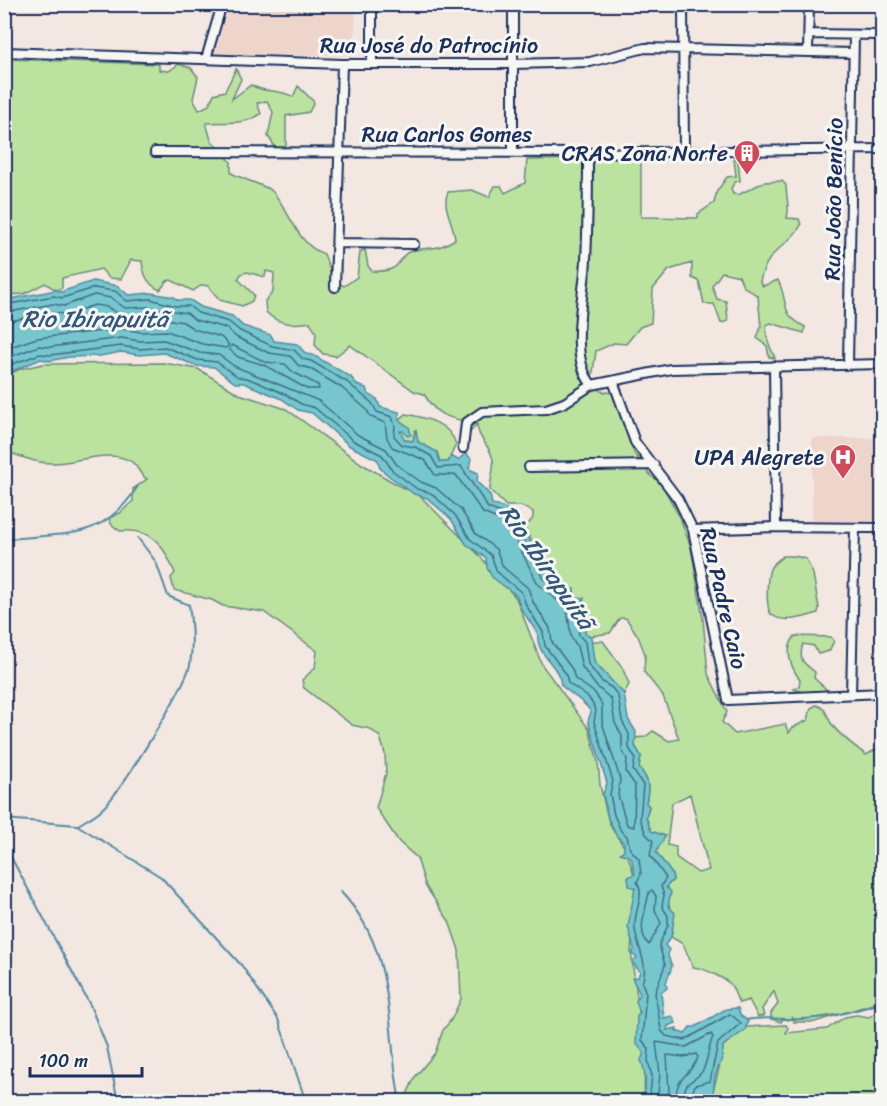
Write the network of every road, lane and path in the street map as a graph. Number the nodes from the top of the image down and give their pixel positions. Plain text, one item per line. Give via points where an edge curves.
1 (222, 4) edge
2 (372, 4) edge
3 (513, 4) edge
4 (682, 4) edge
5 (809, 4) edge
6 (810, 34) junction
7 (854, 35) junction
8 (882, 36) edge
9 (683, 48) junction
10 (4, 52) edge
11 (808, 52) junction
12 (853, 52) junction
13 (206, 59) junction
14 (372, 63) junction
15 (342, 64) junction
16 (513, 64) junction
17 (882, 149) edge
18 (852, 150) junction
19 (513, 151) junction
20 (155, 152) dead end
21 (341, 152) junction
22 (684, 152) junction
23 (588, 153) junction
24 (337, 243) junction
25 (414, 244) dead end
26 (335, 287) dead end
27 (848, 364) junction
28 (882, 364) edge
29 (774, 366) junction
30 (613, 381) junction
31 (592, 385) junction
32 (463, 448) dead end
33 (654, 465) junction
34 (529, 466) dead end
35 (776, 527) junction
36 (855, 528) junction
37 (882, 528) edge
38 (693, 530) junction
39 (882, 693) edge
40 (851, 694) junction

1 - 13 street
2 - 14 street
3 - 16 street
4 - 9 street
5 - 6 street
6 - 7 street
6 - 11 street
7 - 8 street
7 - 12 street, Rua João Benício
9 - 11 street, Rua José do Patrocínio
9 - 16 street, Rua José do Patrocínio via 645,48 590,62
9 - 22 street
10 - 13 street, Rua José do Patrocínio
11 - 12 street, Rua José do Patrocínio
12 - 18 street, Rua João Benício
13 - 15 street, Rua José do Patrocínio
14 - 15 street, Rua José do Patrocínio
14 - 16 street, Rua José do Patrocínio
15 - 21 street
16 - 19 street
17 - 18 street, Rua Carlos Gomes
18 - 22 street, Rua Carlos Gomes
18 - 27 street, Rua João Benício
19 - 21 street, Rua Carlos Gomes
19 - 23 street, Rua Carlos Gomes
20 - 21 street, Rua Carlos Gomes
21 - 24 street
22 - 23 street, Rua Carlos Gomes
23 - 31 street via 586,261 579,338 581,363
24 - 25 street
24 - 26 street
27 - 28 street
27 - 29 street
29 - 30 street via 671,369
29 - 35 street
30 - 31 street
30 - 33 street, Rua Padre Caio via 634,442
31 - 32 street via 564,403 546,409 482,412 466,423
33 - 34 street
33 - 38 street, Rua Padre Caio
35 - 36 street
35 - 38 street
36 - 37 street
36 - 40 street
38 - 40 street, Rua Padre Caio via 728,700
39 - 40 street

